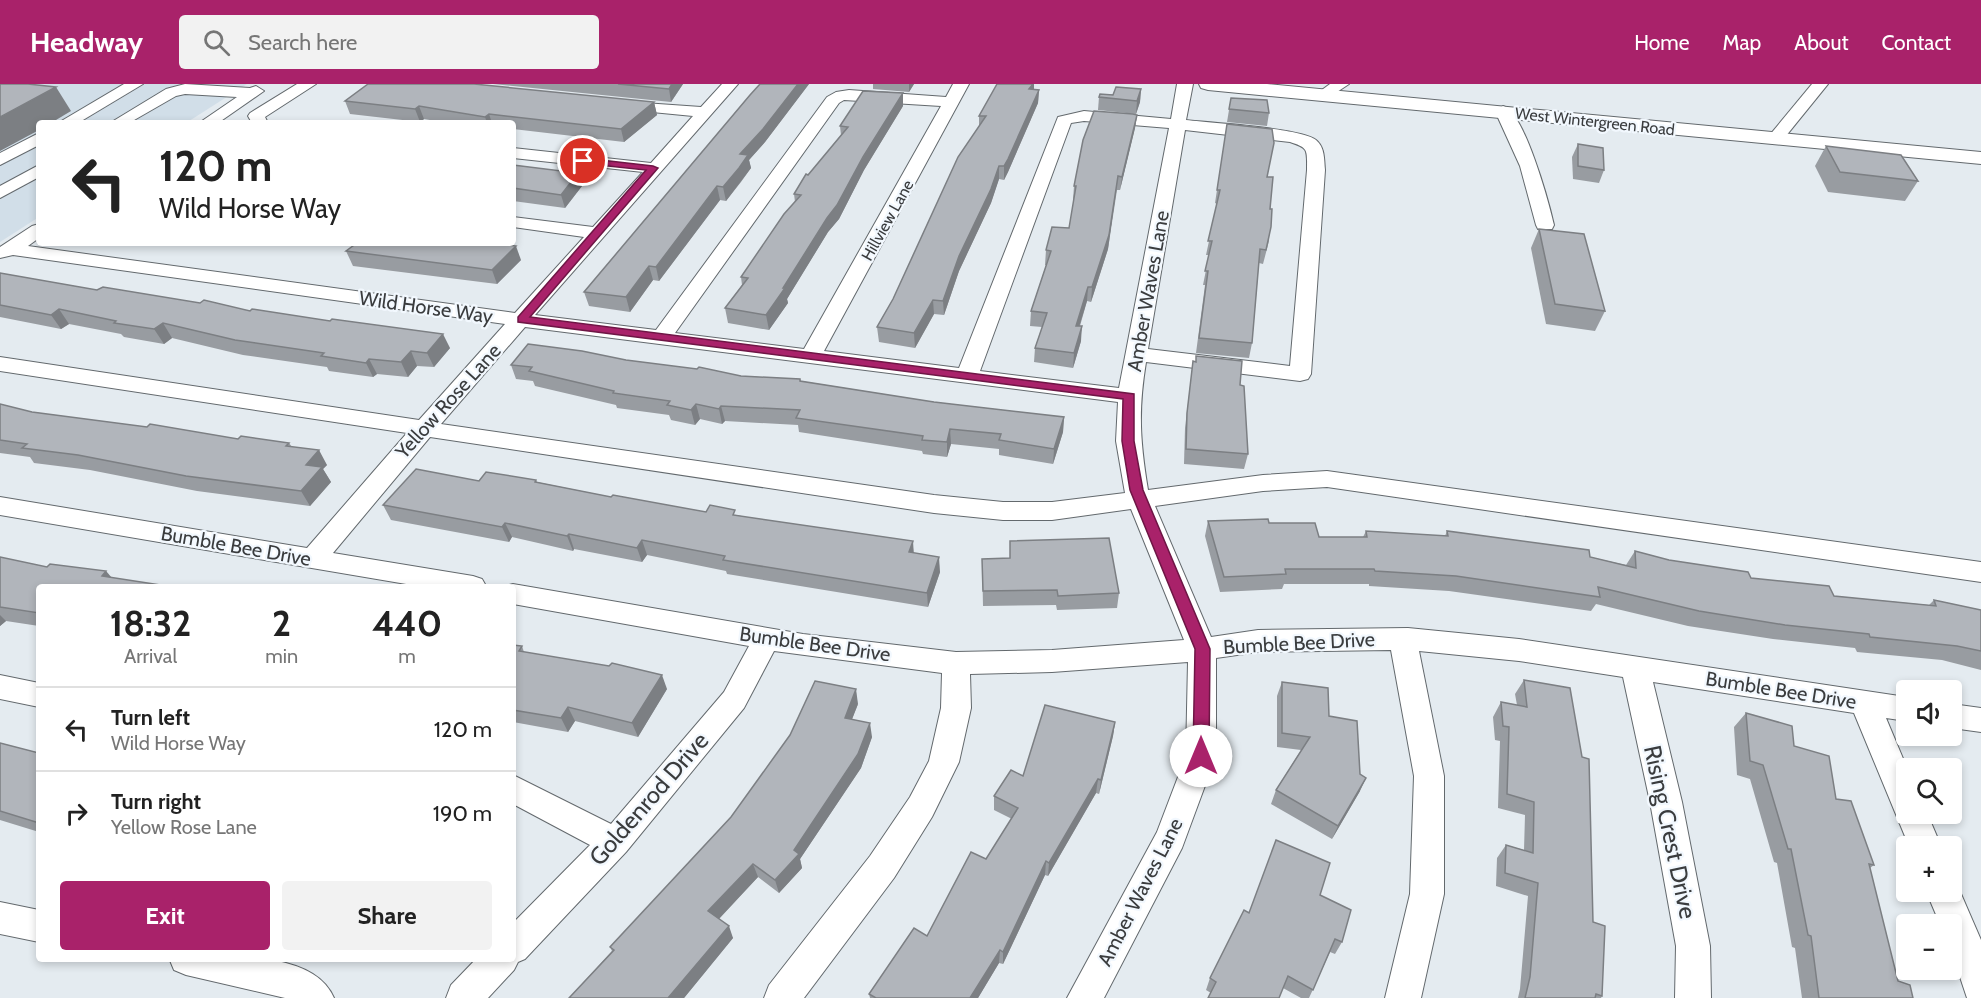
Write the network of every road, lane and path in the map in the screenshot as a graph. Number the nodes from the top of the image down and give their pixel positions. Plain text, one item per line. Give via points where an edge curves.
1 (135, 84) edge
2 (267, 84) edge
3 (308, 84) edge
4 (730, 84) edge
5 (961, 84) edge
6 (1185, 84) edge
7 (1208, 84) edge
8 (1341, 84) edge
9 (1820, 84) edge
10 (1232, 85) edge
11 (252, 93) junction
12 (1323, 95) junction
13 (600, 101) edge
14 (952, 102) junction
15 (1503, 111) junction
16 (705, 112) junction
17 (258, 119) edge
18 (71, 120) edge
19 (123, 120) edge
20 (212, 120) edge
21 (1177, 125) junction
22 (1775, 139) junction
23 (36, 140) edge
24 (516, 153) edge
25 (1981, 158) edge
26 (0, 160) edge
27 (653, 168) junction
28 (36, 172) edge
29 (0, 193) edge
30 (516, 222) edge
31 (1545, 225) dead end
32 (36, 232) edge
33 (597, 233) junction
34 (5, 252) edge
35 (522, 320) junction
36 (662, 337) junction
37 (1137, 354) junction
38 (811, 355) junction
39 (0, 364) edge
40 (967, 375) junction
41 (1130, 396) junction
42 (423, 428) junction
43 (1141, 500) junction
44 (0, 506) edge
45 (313, 559) junction
46 (1981, 572) edge
47 (461, 584) edge
48 (516, 595) edge
49 (767, 638) junction
50 (1403, 639) junction
51 (1202, 649) junction
52 (956, 663) junction
53 (1635, 668) junction
54 (0, 687) edge
55 (36, 694) edge
56 (1864, 703) junction
57 (1896, 708) edge
58 (1962, 717) edge
59 (1981, 720) edge
60 (1896, 779) edge
61 (516, 791) edge
62 (615, 842) junction
63 (1948, 902) edge
64 (0, 918) edge
65 (36, 925) edge
66 (516, 944) edge
67 (204, 962) edge
68 (498, 962) edge
69 (1981, 988) edge
70 (316, 998) edge
71 (464, 998) edge
72 (782, 998) edge
73 (1085, 998) edge
74 (1404, 998) edge
75 (1693, 998) edge

1 - 18 street
2 - 11 street
3 - 17 street
4 - 16 street, Yellow Rose Lane
5 - 14 street, Hillview Lane
6 - 21 street, Amber Waves Lane
7 - 10 main road, West Wintergreen Road
8 - 12 street
9 - 22 street
10 - 12 main road, West Wintergreen Road
11 - 19 street via 178,90
11 - 20 street
12 - 15 main road, West Wintergreen Road
13 - 16 street
14 - 36 street via 849,95 833,100
14 - 38 street, Hillview Lane
15 - 22 main road, West Wintergreen Road
15 - 31 street via 1529,164
16 - 27 street, Yellow Rose Lane
21 - 37 street, Amber Waves Lane
21 - 37 street via 1292,137 1310,143 1315,150 1300,374
21 - 40 street via 1084,116 1064,120
22 - 25 main road, West Wintergreen Road
23 - 26 street
24 - 27 street
27 - 33 street, Yellow Rose Lane
28 - 29 street
30 - 33 street
32 - 34 street
33 - 35 street, Yellow Rose Lane
34 - 35 street, Wild Horse Way
35 - 36 street, Wild Horse Way
35 - 42 street, Yellow Rose Lane
36 - 38 street, Wild Horse Way
37 - 41 street, Amber Waves Lane
38 - 40 street, Wild Horse Way
39 - 42 street
40 - 41 street, Wild Horse Way
41 - 43 street, Amber Waves Lane via 1128,441
42 - 43 street via 1003,511 1052,511
42 - 45 street, Yellow Rose Lane
43 - 46 street via 1263,483 1327,479
43 - 51 street, Amber Waves Lane
44 - 45 street, Bumble Bee Drive
45 - 47 street, Bumble Bee Drive
48 - 49 street, Bumble Bee Drive
49 - 52 street, Bumble Bee Drive
49 - 62 street, Goldenrod Drive via 734,700
50 - 51 street, Bumble Bee Drive via 1258,641
50 - 53 street, Bumble Bee Drive via 1519,650
50 - 74 street via 1429,776 1427,894
51 - 52 street, Bumble Bee Drive via 1052,661
51 - 73 street, Amber Waves Lane via 1201,756 1171,838
52 - 72 street via 956,708 945,762 882,867
53 - 56 street, Bumble Bee Drive
53 - 75 street, Rising Crest Drive via 1693,946
54 - 55 street
56 - 57 street, Bumble Bee Drive
56 - 60 street
58 - 59 street
61 - 62 street
62 - 66 street, Goldenrod Drive
63 - 69 street
64 - 65 street
67 - 70 street via 292,982
68 - 71 street

